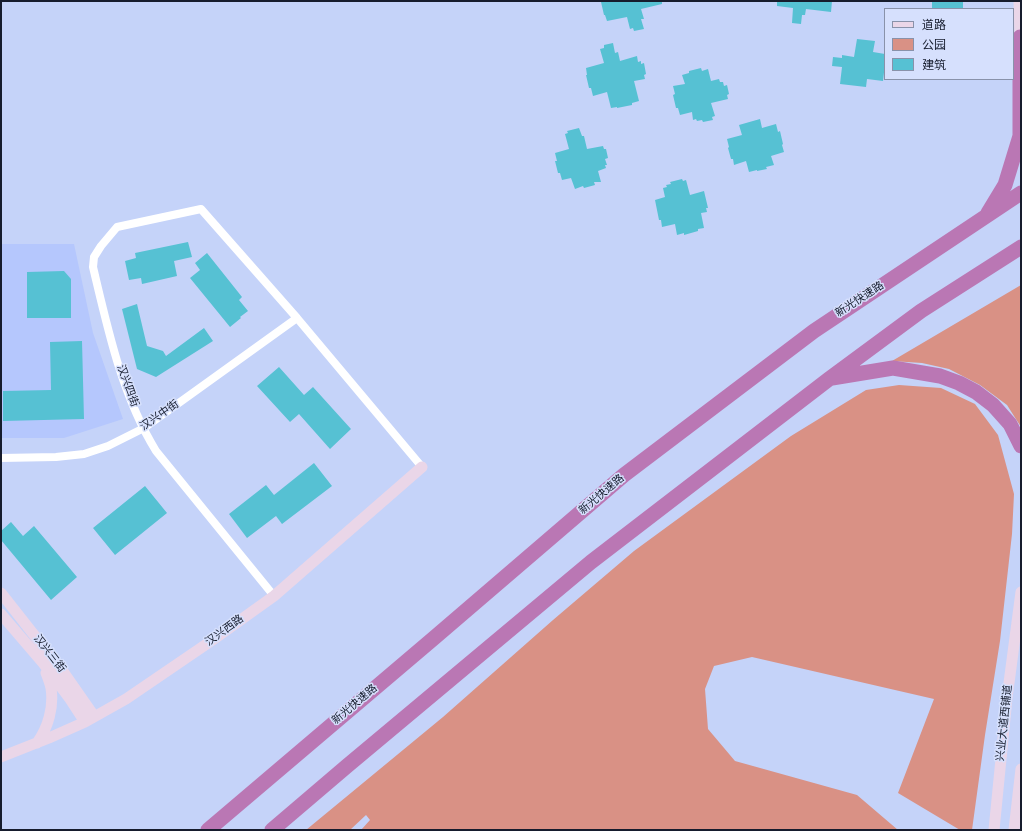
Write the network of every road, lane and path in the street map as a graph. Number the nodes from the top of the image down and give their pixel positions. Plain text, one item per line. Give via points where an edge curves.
1 (1019, 1) edge
2 (1020, 38) edge
3 (1021, 193) edge
4 (986, 217) junction
5 (1021, 247) edge
6 (296, 318) junction
7 (829, 379) junction
8 (144, 428) junction
9 (1021, 446) edge
10 (1, 458) edge
11 (422, 467) joint
12 (1021, 592) edge
13 (1, 593) edge
14 (274, 596) junction
15 (1, 614) edge
16 (43, 663) junction
17 (89, 719) junction
18 (37, 743) junction
19 (1, 757) edge
20 (1021, 770) edge
21 (208, 830) edge
22 (272, 830) edge
23 (994, 830) edge
24 (1014, 830) edge

1 - 2 street
2 - 4 highway via 1020,136 1005,185
3 - 4 highway, 新光快速路
4 - 21 highway, 新光快速路 via 814,331 624,475
5 - 7 highway via 920,312
6 - 8 street, 汉兴中街
6 - 8 street, 汉兴四街 via 200,209 117,227 94,257 93,267 109,336 131,403
6 - 11 street
7 - 9 highway via 893,368 940,376 976,392 993,406 1010,424
7 - 22 highway via 592,562
8 - 10 street, 汉兴中街 via 108,446 84,454
8 - 14 street, 汉兴四街 via 156,451
11 - 14 street, 汉兴西路
12 - 23 street, 兴业大道西铺道
13 - 17 street, 汉兴三街 via 64,673
14 - 17 street, 汉兴西路 via 126,699
15 - 16 street, 汉兴三街
16 - 17 street, 汉兴三街 via 70,700
16 - 18 street via 51,687 52,701 47,722
17 - 18 street, 汉兴西路
18 - 19 street, 汉兴西路
20 - 24 street

